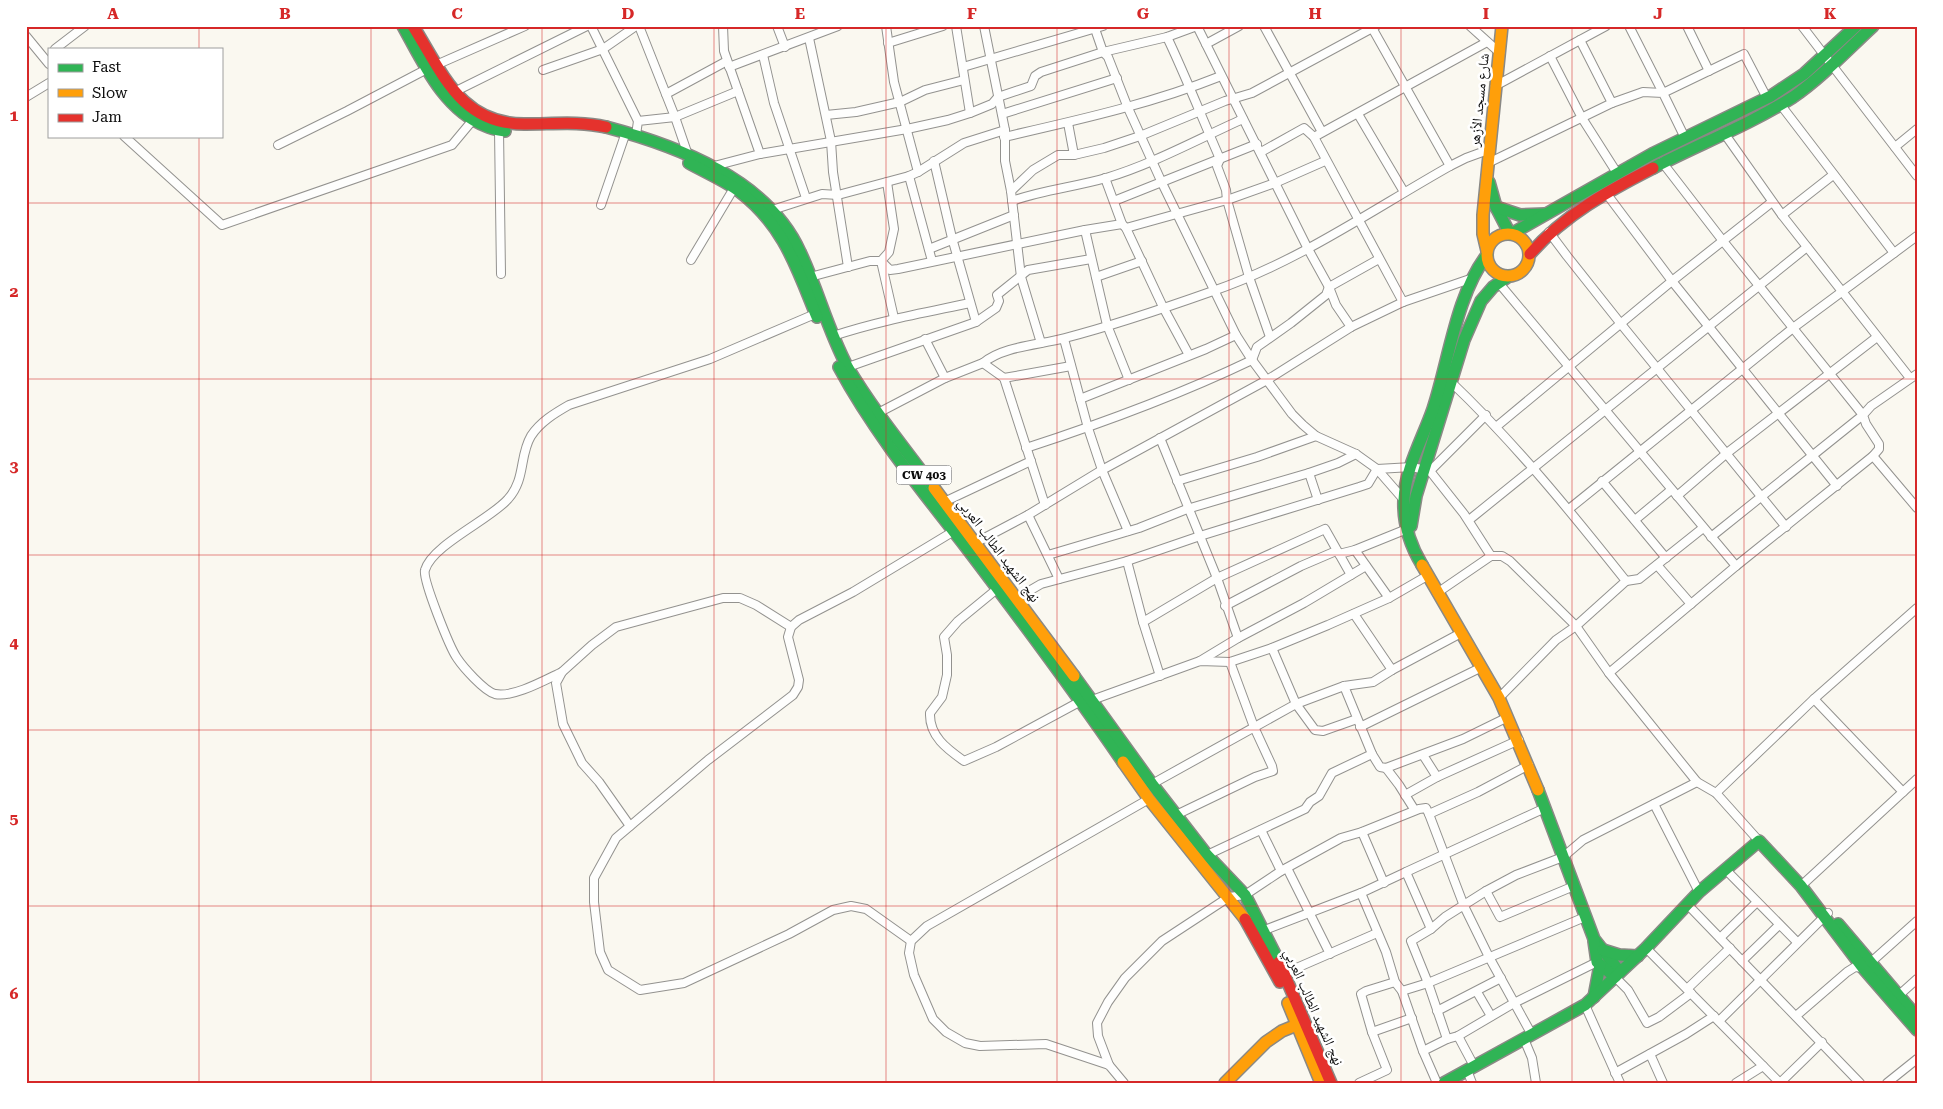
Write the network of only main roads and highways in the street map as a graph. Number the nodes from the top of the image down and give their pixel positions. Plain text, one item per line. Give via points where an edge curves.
1 (403, 26) edge
2 (413, 26) edge
3 (1502, 26) edge
4 (1856, 26) edge
5 (1873, 26) edge
6 (1828, 60) junction
7 (432, 67) junction
8 (545, 128) junction
9 (658, 146) junction
10 (1487, 177) junction
11 (1496, 207) junction
12 (768, 211) junction
13 (1550, 213) junction
14 (1510, 234) junction
15 (1487, 253) junction
16 (1530, 254) junction
17 (1509, 276) junction
18 (971, 545) junction
19 (1412, 548) junction
20 (1086, 701) junction
21 (1594, 939) junction
22 (1601, 949) junction
23 (1642, 952) junction
24 (1598, 963) junction
25 (1867, 965) junction
26 (1618, 977) junction
27 (1590, 1001) junction
28 (1917, 1017) edge
29 (1303, 1027) junction
30 (1917, 1030) edge
31 (1225, 1083) edge
32 (1321, 1083) edge
33 (1331, 1083) edge
34 (1444, 1083) edge

1 - 7 main road, نهج الشهيد الطالب العربي / CW 403
2 - 7 main road, نهج الشهيد الطالب العربي / CW 403
3 - 10 main road, شارع مسجد الأزهر
4 - 6 main road
5 - 6 main road
6 - 13 main road via 1767,98 1617,173
6 - 16 main road via 1801,91 1606,193 1549,232
7 - 8 main road, نهج الشهيد الطالب العربي / CW 403 via 470,108 486,118
7 - 8 main road, نهج الشهيد الطالب العربي / CW 403 via 460,111 472,121 499,130
8 - 9 main road, نهج الشهيد الطالب العربي / CW 403 via 591,131
8 - 9 main road, نهج الشهيد الطالب العربي / CW 403 via 576,122 593,124 636,135
9 - 12 main road, نهج الشهيد الطالب العربي / CW 403 via 734,188
9 - 12 main road, نهج الشهيد الطالب العربي / CW 403 via 714,166 755,194
10 - 11 main road, شارع مسجد الأزهر
10 - 15 main road, شارع مسجد الأزهر via 1483,215
11 - 13 main road via 1520,215
11 - 14 main road, شارع مسجد الأزهر
12 - 18 main road, نهج الشهيد الطالب العربي / CW 403 via 787,245 832,353 853,393 912,478 954,532
12 - 18 main road, نهج الشهيد الطالب العربي / CW 403 via 784,223 796,241 848,367
13 - 14 main road
14 - 15 main road via 1495,238
14 - 16 main road via 1526,243
15 - 17 main road via 1491,268
15 - 19 main road via 1465,295 1433,408 1406,482 1406,530
16 - 17 main road via 1526,267
17 - 19 main road via 1498,282 1480,301 1464,340 1428,470 1413,508
18 - 20 main road, نهج الشهيد الطالب العربي / CW 403 via 998,589
18 - 20 main road, نهج الشهيد الطالب العربي / CW 403 via 1017,598
19 - 21 main road via 1482,667 1519,740
20 - 29 main road, نهج الشهيد الطالب العربي / CW 403 via 1150,799 1248,924
20 - 29 main road, نهج الشهيد الطالب العربي / CW 403 via 1206,855 1244,895 1285,973
21 - 22 main road
21 - 24 main road
22 - 23 main road via 1611,953
22 - 26 main road via 1612,960
23 - 25 main road via 1687,904 1759,841
23 - 26 main road
24 - 26 main road
24 - 27 main road
25 - 28 main road
25 - 30 main road
26 - 27 main road
27 - 34 main road
29 - 31 main road via 1283,1031
29 - 32 main road, نهج الشهيد الطالب العربي / CW 403
29 - 33 main road, نهج الشهيد الطالب العربي / CW 403

